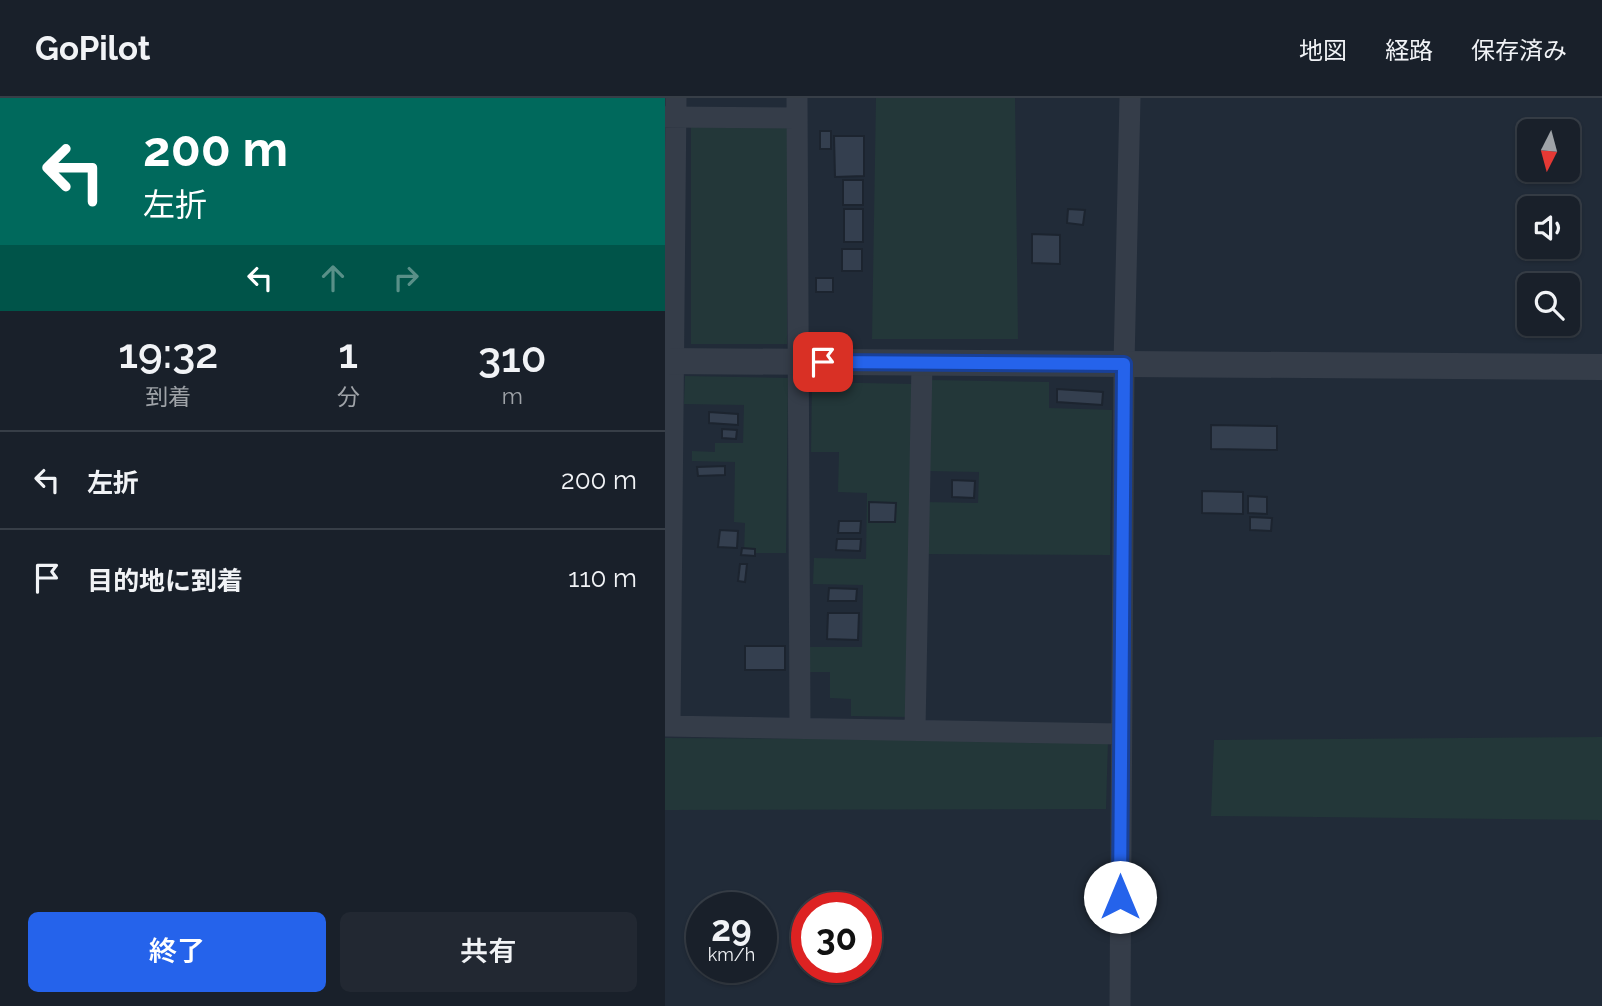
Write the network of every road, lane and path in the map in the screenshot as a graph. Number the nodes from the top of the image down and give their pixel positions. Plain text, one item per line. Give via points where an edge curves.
1 (1129, 98) edge
2 (797, 108) edge
3 (672, 111) edge
4 (669, 361) edge
5 (798, 362) junction
6 (922, 363) junction
7 (1124, 364) junction
8 (1602, 367) edge
9 (667, 726) edge
10 (800, 728) junction
11 (915, 730) junction
12 (1121, 734) junction
13 (1119, 1006) edge

1 - 7 street
2 - 3 street
2 - 5 street
3 - 4 street
4 - 5 street
4 - 9 street
5 - 6 street
5 - 10 street
6 - 7 street
6 - 11 street
7 - 8 street
7 - 12 street
9 - 10 street
10 - 11 street
11 - 12 street
12 - 13 street

